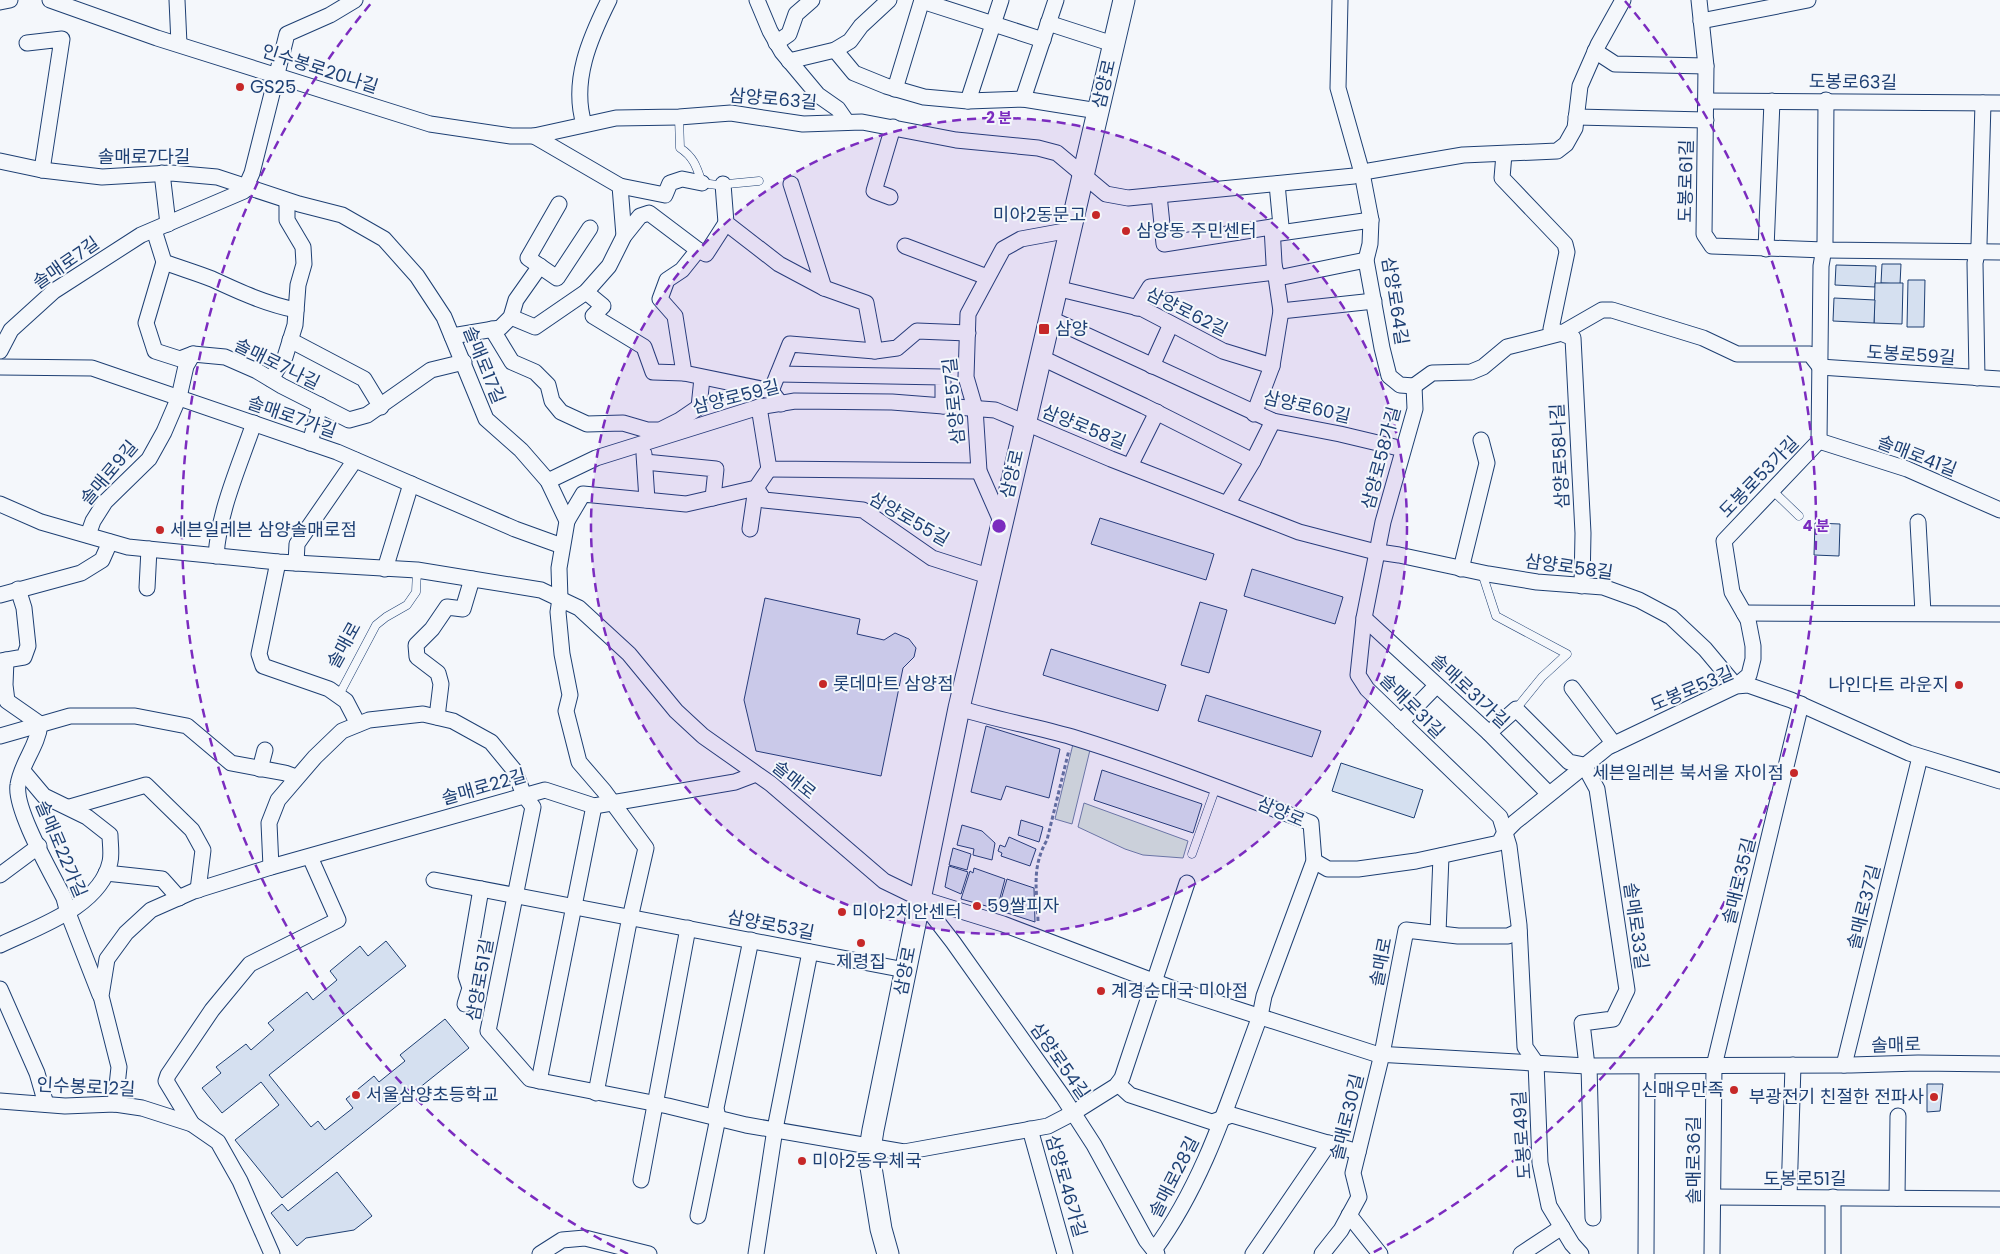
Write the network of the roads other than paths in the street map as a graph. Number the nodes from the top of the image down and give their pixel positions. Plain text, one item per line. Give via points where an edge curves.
1 (10, 0) edge
2 (50, 0) edge
3 (177, 0) edge
4 (354, 0) edge
5 (609, 0) edge
6 (757, 0) edge
7 (812, 0) edge
8 (889, 0) edge
9 (922, 0) edge
10 (1001, 0) edge
11 (1056, 0) edge
12 (1124, 0) edge
13 (1340, 0) edge
14 (1622, 0) edge
15 (1699, 0) edge
16 (1808, 0) edge
17 (0, 2) edge
18 (1701, 21) junction
19 (1048, 23) junction
20 (993, 24) junction
21 (1043, 40) junction
22 (27, 43) dead end
23 (776, 43) junction
24 (179, 44) junction
25 (1113, 44) junction
26 (835, 50) junction
27 (1595, 51) junction
28 (789, 61) junction
29 (1706, 66) junction
30 (275, 74) junction
31 (894, 89) junction
32 (1023, 99) junction
33 (968, 100) junction
34 (1826, 100) junction
35 (1706, 101) junction
36 (1772, 101) junction
37 (1983, 103) junction
38 (2000, 103) edge
39 (1098, 112) junction
40 (679, 117) junction
41 (1576, 117) junction
42 (1706, 120) junction
43 (847, 122) junction
44 (584, 124) junction
45 (893, 127) junction
46 (534, 136) junction
47 (1504, 154) junction
48 (0, 161) edge
49 (42, 170) junction
50 (162, 173) junction
51 (1362, 173) junction
52 (1083, 174) junction
53 (760, 181) dead end
54 (702, 183) junction
55 (723, 184) junction
56 (791, 184) dead end
57 (1277, 184) junction
58 (246, 185) junction
59 (620, 186) junction
60 (1159, 195) junction
61 (890, 197) dead end
62 (287, 201) junction
63 (559, 204) dead end
64 (1371, 220) junction
65 (726, 223) junction
66 (161, 227) junction
67 (590, 228) dead end
68 (1070, 230) junction
69 (1272, 231) junction
70 (624, 236) junction
71 (905, 246) dead end
72 (1766, 249) junction
73 (698, 250) junction
74 (1824, 250) junction
75 (1978, 252) junction
76 (2000, 252) edge
77 (1366, 260) junction
78 (164, 262) junction
79 (540, 266) junction
80 (1277, 275) junction
81 (988, 277) junction
82 (824, 288) junction
83 (1056, 288) junction
84 (586, 292) junction
85 (1374, 301) junction
86 (1137, 308) junction
87 (296, 310) junction
88 (1281, 311) junction
89 (511, 316) junction
90 (1049, 318) junction
91 (1171, 324) junction
92 (492, 329) junction
93 (968, 333) junction
94 (1562, 333) junction
95 (452, 336) junction
96 (290, 340) junction
97 (1, 347) edge
98 (874, 351) junction
99 (193, 354) junction
100 (1040, 357) junction
101 (464, 362) junction
102 (1152, 366) junction
103 (1272, 366) junction
104 (0, 367) edge
105 (1820, 367) junction
106 (684, 373) junction
107 (778, 374) junction
108 (702, 378) junction
109 (1977, 378) junction
110 (270, 379) junction
111 (2000, 379) edge
112 (1414, 386) junction
113 (771, 391) junction
114 (178, 397) junction
115 (780, 404) junction
116 (320, 406) junction
117 (944, 406) junction
118 (381, 407) junction
119 (759, 407) junction
120 (974, 408) junction
121 (1157, 412) junction
122 (1254, 414) junction
123 (1273, 421) junction
124 (1024, 423) junction
125 (254, 424) junction
126 (1481, 440) dead end
127 (1819, 441) junction
128 (644, 442) junction
129 (310, 443) junction
130 (1403, 449) junction
131 (355, 460) junction
132 (1253, 461) junction
133 (645, 462) junction
134 (1130, 466) junction
135 (769, 469) junction
136 (979, 471) junction
137 (548, 481) junction
138 (412, 484) junction
139 (756, 488) junction
140 (1772, 490) junction
141 (712, 498) junction
142 (647, 500) junction
143 (0, 504) edge
144 (1227, 504) junction
145 (2000, 510) edge
146 (1799, 516) dead end
147 (567, 521) junction
148 (1001, 521) junction
149 (1918, 522) dead end
150 (750, 529) dead end
151 (88, 535) junction
152 (110, 542) junction
153 (562, 546) junction
154 (149, 549) junction
155 (1376, 551) junction
156 (216, 556) junction
157 (278, 562) junction
158 (296, 563) junction
159 (385, 569) junction
160 (1460, 569) junction
161 (417, 570) junction
162 (1482, 573) junction
163 (988, 576) junction
164 (472, 578) junction
165 (1582, 586) junction
166 (18, 588) junction
167 (147, 588) dead end
168 (0, 595) edge
169 (560, 599) junction
170 (1744, 613) junction
171 (1922, 613) junction
172 (2000, 614) edge
173 (1364, 618) junction
174 (3, 661) edge
175 (1436, 686) junction
176 (1736, 686) junction
177 (1572, 688) dead end
178 (339, 695) junction
179 (1801, 704) junction
180 (958, 708) junction
181 (1516, 709) junction
182 (437, 717) junction
183 (1401, 722) junction
184 (40, 724) junction
185 (358, 724) junction
186 (1489, 733) junction
187 (0, 736) edge
188 (1614, 744) junction
189 (266, 750) dead end
190 (1920, 757) junction
191 (1584, 765) junction
192 (260, 768) junction
193 (23, 771) junction
194 (756, 774) junction
195 (296, 777) junction
196 (2000, 781) edge
197 (1216, 786) junction
198 (1548, 794) junction
199 (524, 795) junction
200 (612, 802) junction
201 (594, 806) junction
202 (70, 807) junction
203 (1505, 832) junction
204 (38, 846) junction
205 (1192, 854) dead end
206 (310, 856) junction
207 (1441, 856) junction
208 (1314, 861) junction
209 (271, 867) junction
210 (106, 873) junction
211 (0, 875) edge
212 (434, 880) dead end
213 (1187, 883) dead end
214 (482, 889) junction
215 (198, 890) junction
216 (514, 895) junction
217 (179, 898) junction
218 (919, 898) junction
219 (574, 906) junction
220 (68, 913) junction
221 (631, 917) junction
222 (688, 928) junction
223 (1518, 931) junction
224 (1438, 933) junction
225 (751, 940) junction
226 (0, 945) edge
227 (810, 952) junction
228 (905, 970) junction
229 (1156, 982) junction
230 (0, 989) edge
231 (101, 996) junction
232 (466, 1004) dead end
233 (1260, 1016) junction
234 (1382, 1054) junction
235 (1536, 1063) junction
236 (2000, 1064) edge
237 (1793, 1065) junction
238 (1844, 1065) junction
239 (1588, 1066) junction
240 (1714, 1066) junction
241 (1646, 1067) junction
242 (539, 1081) junction
243 (1118, 1084) junction
244 (596, 1094) junction
245 (0, 1101) edge
246 (46, 1104) junction
247 (115, 1104) junction
248 (656, 1104) junction
249 (1073, 1113) junction
250 (1898, 1116) dead end
251 (718, 1118) junction
252 (1222, 1119) junction
253 (192, 1124) junction
254 (776, 1129) junction
255 (1030, 1129) junction
256 (1329, 1143) junction
257 (870, 1146) junction
258 (1358, 1152) junction
259 (642, 1180) dead end
260 (1789, 1197) junction
261 (1833, 1197) junction
262 (1712, 1198) junction
263 (1897, 1198) junction
264 (2000, 1199) edge
265 (698, 1216) dead end
266 (1349, 1216) junction
267 (1593, 1218) dead end
268 (1562, 1227) junction
269 (1155, 1252) edge
270 (272, 1254) edge
271 (540, 1254) edge
272 (649, 1254) edge
273 (756, 1254) edge
274 (888, 1254) edge
275 (1065, 1254) edge
276 (1252, 1254) edge
277 (1322, 1254) edge
278 (1380, 1254) edge
279 (1521, 1254) edge
280 (1581, 1254) edge
281 (1646, 1254) edge
282 (1712, 1254) edge
283 (1833, 1254) edge

1 - 17 street
2 - 24 street, 인수봉로20나길
3 - 24 street
4 - 30 street via 330,15 287,34
5 - 44 street via 592,33 583,67 579,107
6 - 23 street
7 - 23 street via 796,14 789,34
8 - 26 street via 850,41
9 - 20 street
9 - 31 street
10 - 20 street
11 - 19 street
12 - 25 main road, 삼양로
13 - 51 street, 삼양로64길 via 1338,88
14 - 27 street
15 - 18 street, 도봉로61길
16 - 18 street
18 - 29 street, 도봉로61길
19 - 21 street
19 - 25 street, 삼양로
20 - 21 street
20 - 33 street
21 - 32 street
22 - 49 street via 62,39
23 - 28 street
24 - 30 street, 인수봉로20나길
25 - 39 main road, 삼양로
26 - 28 street
26 - 31 street via 854,73
27 - 29 street via 1615,64
27 - 41 street via 1580,86
28 - 43 street
29 - 35 street, 도봉로61길
30 - 46 street, 인수봉로20나길 via 430,124 511,136
30 - 58 street via 252,173
31 - 33 street via 924,97
32 - 33 street
32 - 39 street
34 - 36 street, 도봉로63길
34 - 37 street, 도봉로63길
34 - 74 street
35 - 36 street, 도봉로63길
35 - 42 street, 도봉로61길
36 - 72 street
37 - 38 street, 도봉로63길
37 - 75 street
39 - 52 main road, 삼양로
40 - 43 street, 삼양로63길 via 731,113 803,124
40 - 44 street, 삼양로63길 via 616,118
40 - 54 lane via 680,148 697,166
41 - 42 street, 도봉로61길
41 - 47 street via 1575,128 1566,144 1557,150
42 - 72 street, 도봉로61길 via 1704,234 1712,246
43 - 45 street, 삼양로63길
44 - 46 street, 인수봉로20나길
45 - 52 street, 삼양로63길 via 956,140 1038,148 1057,153
45 - 61 street via 874,191
46 - 59 street
47 - 51 street via 1463,155
47 - 94 street via 1502,178 1565,244 1567,252 1551,328
48 - 49 street, 솔매로7다길
49 - 50 street, 솔매로7다길 via 102,177
50 - 58 street, 솔매로7다길 via 217,177
50 - 66 street
51 - 57 street
51 - 64 street, 삼양로64길
52 - 60 street via 1106,194 1128,198
52 - 68 main road, 삼양로
53 - 55 lane
54 - 55 lane
54 - 59 street via 682,178 670,183 665,195
55 - 65 street
56 - 82 street
57 - 60 street
57 - 69 street via 1281,226
58 - 62 street, 솔매로17길
58 - 66 street, 솔매로7길 via 244,191
59 - 70 street
60 - 69 street via 1164,244
62 - 87 street via 287,220 303,247 304,255
62 - 95 street, 솔매로17길 via 342,214 384,239 416,276 444,317
63 - 79 street via 528,258
64 - 69 street
64 - 77 street, 삼양로64길
65 - 73 street via 706,254
65 - 82 street via 779,264
66 - 78 street
66 - 97 street, 솔매로7길 via 141,236 54,292 11,330
67 - 79 street via 557,278
68 - 81 street, 삼양로57길 via 1021,239 1003,249
68 - 83 main road, 삼양로
69 - 80 street
70 - 73 street via 640,216 649,213
70 - 84 street via 609,266
71 - 81 street
72 - 74 street, 도봉로61길
73 - 106 street via 682,270 667,280 660,299 675,316
74 - 75 street, 도봉로61길
74 - 105 street, 도봉로53가길
75 - 76 street, 도봉로61길
75 - 109 street via 1975,263
77 - 80 street
77 - 85 street, 삼양로64길
78 - 87 street via 210,278 251,298
78 - 99 street, 솔매로7나길 via 146,323 155,351 180,359
79 - 89 street via 516,300
80 - 86 street via 1150,286
80 - 88 street
81 - 93 street, 삼양로57길 via 968,314
82 - 98 street via 866,303
83 - 86 street, 삼양로62길
83 - 90 main road, 삼양로
84 - 89 street via 535,326
84 - 106 street via 603,306 593,316 644,347 653,372
85 - 88 street
85 - 112 street, 삼양로64길 via 1389,376 1400,385
86 - 91 street, 삼양로62길
87 - 96 street
88 - 103 street
89 - 92 street via 500,328
90 - 100 main road, 삼양로
90 - 102 street, 삼양로60길
91 - 102 street
91 - 103 street, 삼양로62길 via 1223,351
92 - 95 street
92 - 108 street via 512,362 535,372 548,385 552,400 561,412 587,424 623,423 660,430 699,407
93 - 98 street via 917,331 897,348
93 - 120 street, 삼양로57길 via 966,377
94 - 105 street, 삼양로58가길 via 1602,310 1612,310 1703,338 1738,354 1810,354
94 - 112 street, 삼양로58가길 via 1506,347 1472,372 1432,373
94 - 165 street, 삼양로58나길 via 1573,338 1583,533
95 - 101 street, 솔매로17길
96 - 110 street via 285,357
96 - 118 street, 솔매로7나길 via 364,379
98 - 107 street via 790,344
99 - 110 street, 솔매로7나길 via 225,357
99 - 114 street, 솔매로9길 via 186,366
100 - 121 street
100 - 124 main road, 삼양로
101 - 118 street, 솔매로7나길 via 431,370
101 - 137 street, 솔매로17길 via 486,419 521,450
102 - 122 street, 삼양로60길
103 - 122 street
104 - 114 street, 솔매로7가길 via 92,368
105 - 109 street, 도봉로59길
105 - 127 street, 도봉로53가길
106 - 108 street
107 - 113 street
107 - 117 street, 삼양로59길 via 943,377
108 - 113 street
109 - 111 street, 도봉로59길
110 - 116 street, 솔매로7나길
112 - 130 street, 삼양로58가길 via 1415,409
113 - 115 street
114 - 125 street, 솔매로7가길
114 - 151 street, 솔매로9길 via 149,459 105,502
115 - 117 street, 삼양로59길 via 795,401 892,402
115 - 119 street, 삼양로59길
116 - 118 street, 솔매로7나길 via 349,420
116 - 129 street
117 - 120 street, 삼양로59길
119 - 128 street, 삼양로59길
119 - 135 street
120 - 124 street, 삼양로59길 via 995,410
120 - 136 street, 삼양로57길
121 - 132 street
121 - 134 street, 삼양로58길
122 - 123 street, 삼양로60길
123 - 130 street, 삼양로60길
123 - 132 street
124 - 134 street, 삼양로58길
124 - 148 main road, 삼양로
125 - 129 street, 솔매로7가길
125 - 156 street via 223,508
126 - 160 street via 1487,463
127 - 140 street, 도봉로53가길
127 - 145 street, 솔매로41길 via 1907,469
128 - 133 street
128 - 137 street, 삼양로59길 via 596,458
129 - 131 street, 솔매로7가길
130 - 155 street, 삼양로58가길
131 - 138 street, 솔매로7가길
131 - 158 street via 297,544
132 - 144 street
133 - 141 street via 716,469
133 - 142 street
134 - 144 street, 삼양로58길
135 - 136 street, 삼양로55길
135 - 139 street
136 - 148 street, 삼양로57길
137 - 147 street, 솔매로17길
138 - 153 street, 솔매로7가길
138 - 159 street
139 - 141 street
139 - 150 street
139 - 163 street, 삼양로55길 via 764,500 863,510 932,558
140 - 146 lane
140 - 170 street, 도봉로53가길 via 1724,541 1732,592
141 - 142 street via 686,504
142 - 147 street via 582,494
143 - 151 street, 솔매로 via 41,522
144 - 155 street, 삼양로58길 via 1299,532
147 - 153 street
148 - 163 main road, 삼양로
149 - 171 street
151 - 152 street, 솔매로
152 - 154 street, 솔매로
152 - 166 street via 102,560 81,573
153 - 169 street via 558,568
154 - 156 street, 솔매로
154 - 167 street
155 - 160 street, 삼양로58길
155 - 173 street, 솔매로31길
156 - 157 street, 솔매로
157 - 158 street, 솔매로
157 - 178 street via 259,654 263,666
158 - 159 street, 솔매로
159 - 161 street, 솔매로
160 - 162 street, 삼양로58길
161 - 164 street, 솔매로
161 - 178 lane, 솔매로 via 416,592 407,605 376,626
162 - 165 street, 삼양로58길
162 - 181 lane via 1496,616 1567,654 1542,677
163 - 180 main road, 삼양로
164 - 169 street, 솔매로 via 541,590
164 - 182 street via 464,609 447,608 416,645 416,657 438,673 441,684
165 - 176 street, 삼양로58길 via 1603,587 1639,600 1670,617 1705,649
166 - 168 street
166 - 174 street via 24,608 28,646 24,657
169 - 194 street, 솔매로 via 579,608 629,654 676,711 703,736
169 - 200 street via 562,654 570,695 566,711 579,762
170 - 171 street
170 - 176 street, 도봉로53가길 via 1750,630 1753,659 1749,675
171 - 172 street
173 - 175 street, 솔매로31가길
173 - 183 street, 솔매로31길 via 1358,675 1367,689
174 - 184 street via 7,701
175 - 183 street
175 - 186 street, 솔매로31가길
176 - 179 street, 도봉로53길 via 1748,685
176 - 188 street, 도봉로53길
177 - 188 street
178 - 185 street via 346,701
179 - 190 street, 도봉로53길
179 - 240 street, 솔매로35길
180 - 197 street, 삼양로 via 1072,737
180 - 218 main road, 삼양로
181 - 186 street
181 - 191 street, 솔매로31가길 via 1569,762
182 - 185 street via 423,714
182 - 199 street via 453,720 490,742 514,770
183 - 203 street, 솔매로31길 via 1500,817
184 - 187 street
184 - 192 street via 70,716 126,716 187,726 231,763
184 - 193 street, 솔매로22가길 via 39,737
185 - 195 street via 342,731
186 - 198 street, 솔매로31가길
188 - 191 street, 도봉로53길
189 - 192 street
190 - 196 street, 도봉로53길
190 - 238 street, 솔매로37길
191 - 198 street, 도봉로53길
191 - 239 street, 솔매로33길 via 1597,789 1627,990 1613,1019 1582,1023
192 - 195 street
193 - 202 street, 솔매로22가길 via 44,796
193 - 204 street, 솔매로22가길 via 17,786 22,810
194 - 200 street via 734,782
194 - 218 street, 솔매로 via 884,881
195 - 209 street via 278,800 269,823
197 - 205 lane
197 - 208 street, 삼양로 via 1311,823
198 - 203 street, 도봉로53길
199 - 201 street, 솔매로22길 via 545,790
199 - 206 street, 솔매로22길
199 - 216 street via 533,806
200 - 201 street
200 - 221 street via 646,848
201 - 219 street
202 - 210 street, 솔매로22가길 via 110,835 111,862
202 - 215 street via 146,785 192,830 203,850
203 - 207 street via 1499,843
203 - 223 street, 솔매로31길
204 - 211 street
204 - 220 street, 솔매로22가길
206 - 209 street, 솔매로22길
206 - 253 street via 338,920 250,964 212,1010 166,1081
207 - 208 street via 1358,869 1328,869
207 - 224 street
208 - 233 street via 1264,996
209 - 215 street, 솔매로22길
210 - 217 street via 162,879
210 - 220 street, 솔매로22가길 via 100,886
212 - 214 street, 삼양로53길
213 - 229 street
214 - 216 street, 삼양로53길
214 - 232 street via 466,976 470,988
215 - 217 street, 솔매로22길
216 - 219 street, 삼양로53길
216 - 242 street, 삼양로51길 via 488,1032 530,1079
217 - 231 street, 솔매로22길 via 151,910 126,933 107,959
218 - 228 main road, 삼양로
218 - 229 street, 솔매로 via 1003,924
218 - 249 street, 삼양로54길
219 - 221 street, 삼양로53길
219 - 242 street
220 - 226 street
220 - 231 street, 솔매로22가길
221 - 222 street, 삼양로53길
221 - 244 street
222 - 225 street, 삼양로53길
222 - 248 street
223 - 224 street, 솔매로 via 1508,936
223 - 235 street, 솔매로31길 via 1525,1047
224 - 234 street, 솔매로 via 1406,930
225 - 227 street, 삼양로53길
225 - 251 street via 716,1108
227 - 228 street, 삼양로53길
227 - 254 street
228 - 257 main road, 삼양로
229 - 233 street, 솔매로
229 - 243 street
230 - 246 street via 37,1073
231 - 247 street, 솔매로22길 via 119,1067
233 - 234 street, 솔매로
233 - 252 street, 솔매로28길
234 - 235 street, 솔매로
234 - 258 street, 솔매로30길
235 - 239 street, 솔매로
235 - 268 street, 도봉로49길 via 1540,1163 1549,1206
236 - 238 street, 솔매로
237 - 238 street, 솔매로
237 - 240 street, 솔매로
237 - 260 street
239 - 241 street, 솔매로
239 - 267 street
240 - 241 street, 솔매로
240 - 262 street, 솔매로36길
241 - 281 street
242 - 244 street, 삼양로51길
243 - 249 street
243 - 252 street, 솔매로28길 via 1130,1095 1212,1122
244 - 248 street, 삼양로51길
245 - 246 street, 인수봉로12길
246 - 247 street, 인수봉로12길
247 - 253 street, 인수봉로12길 via 142,1108
248 - 251 street, 삼양로51길
248 - 259 street
249 - 255 street via 1048,1126
249 - 269 street, 삼양로54길
250 - 263 street
251 - 254 street, 삼양로51길
251 - 265 street
252 - 256 street, 솔매로28길 via 1232,1115
252 - 269 street, 솔매로28길 via 1193,1186
253 - 270 street, 인수봉로12길 via 218,1142 240,1181
254 - 257 street, 삼양로51길
254 - 273 street
255 - 257 street via 904,1152
255 - 275 street, 삼양로46가길
256 - 258 street, 솔매로28길
256 - 276 street
257 - 274 main road, 삼양로 via 880,1229
258 - 266 street, 솔매로30길 via 1353,1173 1359,1197
260 - 261 street, 도봉로51길
260 - 262 street, 도봉로51길
261 - 263 street, 도봉로51길
261 - 283 street
262 - 282 street, 솔매로36길
263 - 264 street, 도봉로51길
266 - 277 street, 솔매로30길
266 - 278 street
268 - 279 street
268 - 280 street, 도봉로49길
271 - 272 street via 562,1240 585,1238

